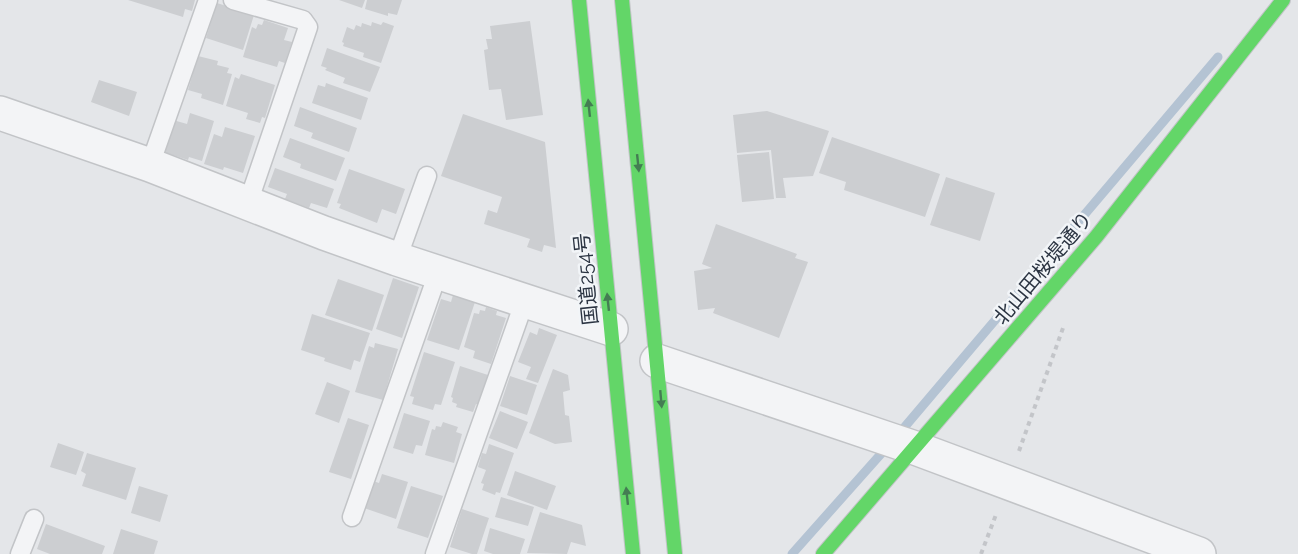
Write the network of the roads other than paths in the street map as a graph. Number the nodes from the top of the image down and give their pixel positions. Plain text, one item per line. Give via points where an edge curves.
1 (208, 0) edge
2 (233, 0) edge
3 (579, 0) edge
4 (622, 0) edge
5 (1279, 1) edge
6 (0, 113) edge
7 (150, 165) junction
8 (427, 176) dead end
9 (248, 203) junction
10 (397, 259) junction
11 (438, 273) junction
12 (525, 300) junction
13 (611, 329) junction
14 (657, 361) junction
15 (915, 448) junction
16 (352, 517) dead end
17 (34, 519) dead end
18 (20, 554) edge
19 (435, 554) edge
20 (633, 554) edge
21 (675, 554) edge
22 (823, 554) edge
23 (1199, 554) edge

1 - 7 lane
2 - 9 lane via 303,20 308,27
13 -> 3 main road, 国道254号
4 -> 14 main road
5 - 15 main road, 北山田桜堤通り via 1095,237
6 - 7 street
7 - 9 street
8 - 10 lane
9 - 10 street
10 - 11 street
11 - 12 street
11 - 16 lane
12 - 13 street
12 - 19 lane
20 -> 13 main road, 国道254号
14 - 15 street
14 -> 21 main road
15 - 22 main road, 北山田桜堤通り
15 - 23 street
17 - 18 lane

